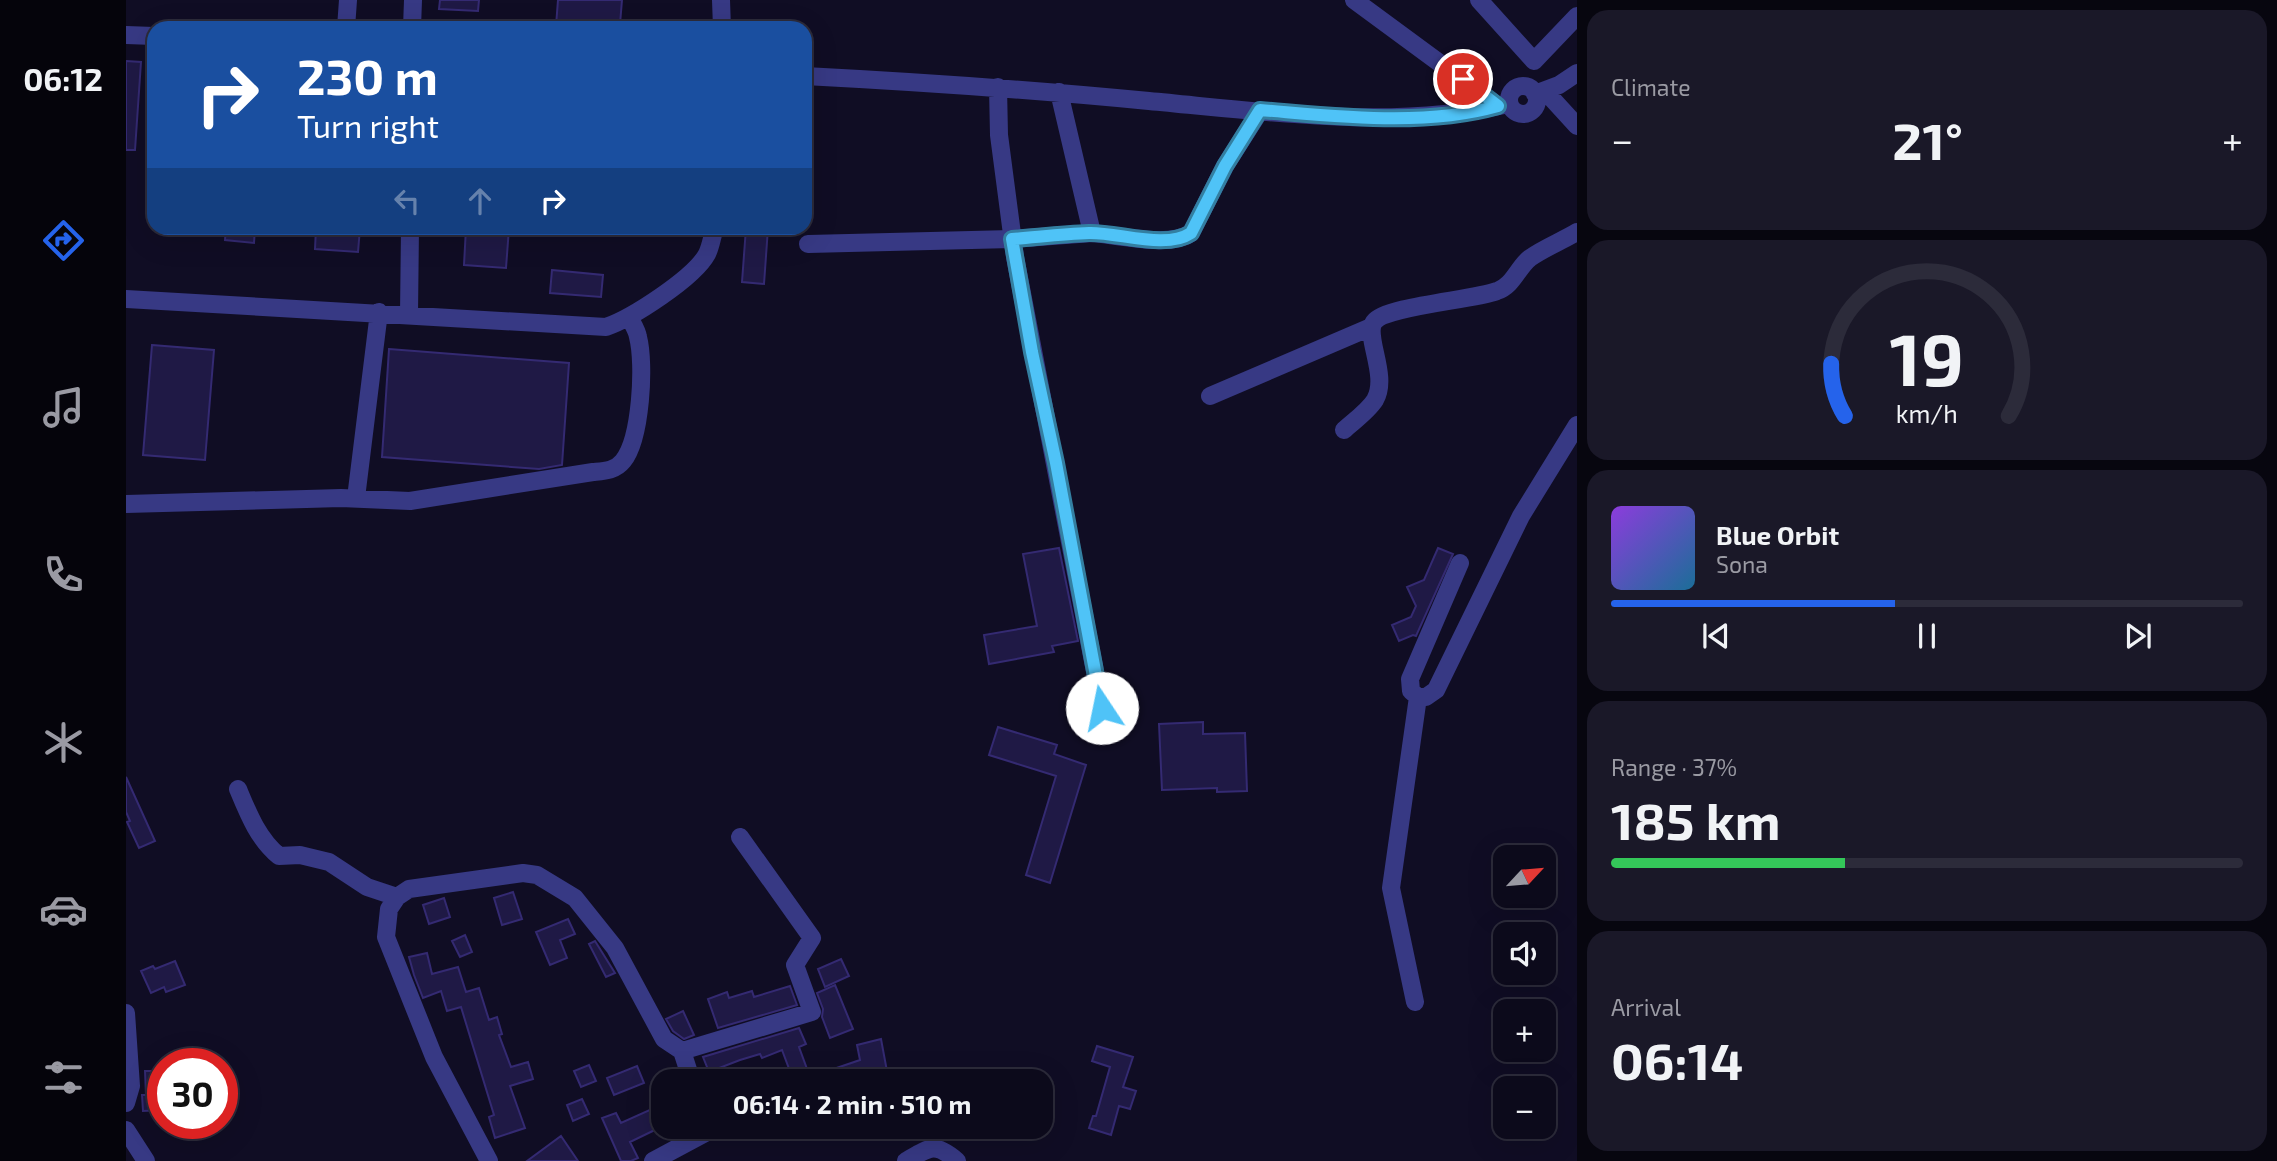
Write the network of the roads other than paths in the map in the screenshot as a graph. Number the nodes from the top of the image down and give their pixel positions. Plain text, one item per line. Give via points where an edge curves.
1 (348, 0) edge
2 (413, 0) edge
3 (721, 0) edge
4 (1354, 0) edge
5 (1479, 0) edge
6 (1577, 11) edge
7 (346, 21) edge
8 (412, 21) edge
9 (722, 21) edge
10 (126, 34) edge
11 (147, 36) edge
12 (1534, 61) junction
13 (1577, 74) edge
14 (812, 76) edge
15 (999, 87) junction
16 (1536, 91) junction
17 (1059, 92) junction
18 (1504, 105) junction
19 (1260, 110) junction
20 (1577, 126) edge
21 (1577, 232) edge
22 (1091, 233) junction
23 (410, 235) edge
24 (713, 235) edge
25 (1012, 239) junction
26 (808, 244) dead end
27 (126, 299) edge
28 (379, 312) junction
29 (409, 314) junction
30 (629, 317) junction
31 (1371, 327) junction
32 (1210, 396) dead end
33 (1577, 425) edge
34 (1344, 430) dead end
35 (356, 498) junction
36 (126, 504) edge
37 (1460, 563) dead end
38 (1418, 697) junction
39 (1102, 708) dead end
40 (238, 789) dead end
41 (740, 837) dead end
42 (397, 897) junction
43 (1415, 1002) dead end
44 (126, 1013) edge
45 (681, 1051) junction
46 (687, 1069) edge
47 (126, 1103) edge
48 (126, 1130) edge
49 (694, 1139) edge
50 (146, 1161) edge
51 (489, 1161) edge
52 (653, 1161) edge
53 (906, 1161) edge
54 (957, 1161) edge

1 - 7 street
2 - 8 street
3 - 9 street
4 - 18 street
5 - 12 street
6 - 12 street
10 - 11 street
12 - 16 street
13 - 16 street
14 - 15 street
15 - 17 street
15 - 25 street via 999,135
16 - 18 street via 1535,107 1528,113
16 - 20 street
17 - 19 street
17 - 22 street
18 - 19 street via 1437,116 1366,118
19 - 22 street via 1191,233 1168,240
21 - 31 street via 1528,259 1499,291 1382,316
22 - 25 street
23 - 29 street
24 - 30 street via 707,254 693,272
25 - 26 street
25 - 39 street
27 - 28 street
28 - 29 street
28 - 35 street
29 - 30 street via 606,327
30 - 35 street via 638,335 642,369 636,431 623,461 609,471 410,501
31 - 32 street
31 - 34 street via 1379,367 1378,390 1374,401
33 - 38 street via 1521,516 1436,690
35 - 36 street
37 - 38 street via 1410,679 1411,691
38 - 43 street via 1391,888
40 - 42 street via 268,847 279,856 329,862 367,887
41 - 45 street via 812,938 795,965 812,1012
42 - 45 street via 409,889 523,873 537,875 575,898 615,948 664,1039
42 - 51 street via 389,909 386,937 434,1057
44 - 47 street via 131,1086
45 - 46 street
48 - 50 street
49 - 52 street
53 - 54 street via 927,1149 944,1149

